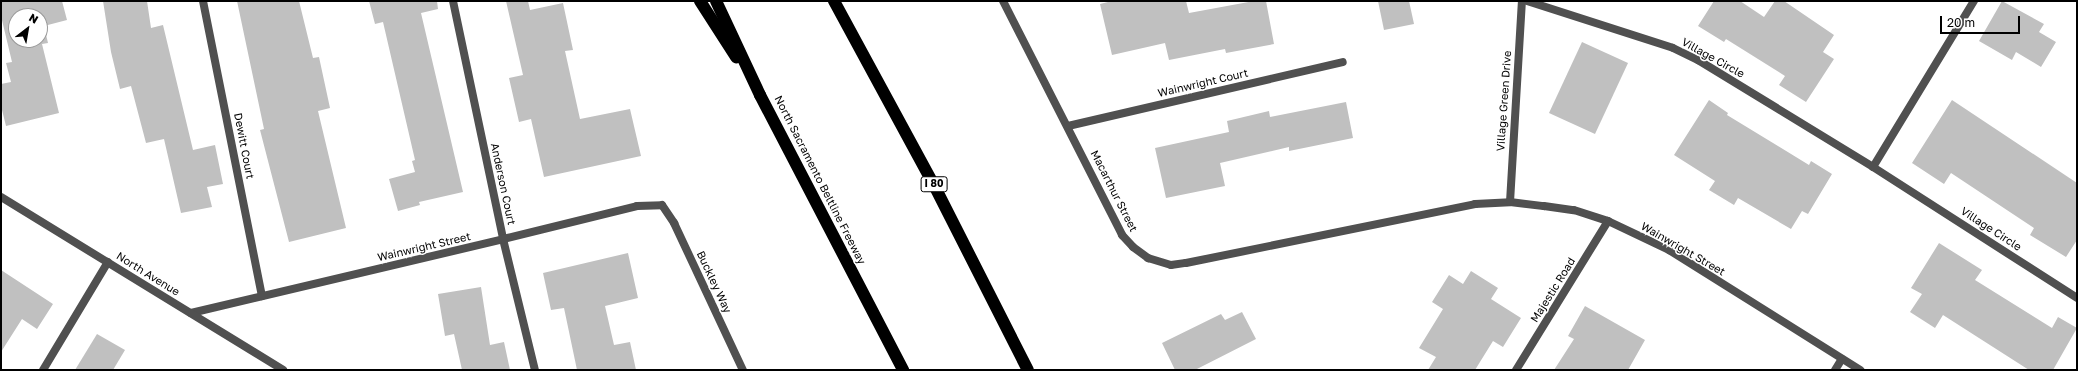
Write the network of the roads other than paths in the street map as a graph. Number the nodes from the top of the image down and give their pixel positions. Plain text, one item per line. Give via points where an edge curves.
1 (203, 1) edge
2 (453, 1) edge
3 (700, 1) edge
4 (716, 1) edge
5 (834, 1) edge
6 (1003, 1) edge
7 (1522, 1) edge
8 (1527, 1) edge
9 (1974, 1) edge
10 (1343, 62) dead end
11 (760, 95) junction
12 (1068, 126) junction
13 (1872, 167) junction
14 (1, 197) edge
15 (1510, 202) junction
16 (662, 206) joint
17 (1608, 221) junction
18 (1311, 238) joint
19 (503, 239) junction
20 (108, 262) junction
21 (262, 296) junction
22 (2077, 298) edge
23 (191, 313) junction
24 (1842, 359) junction
25 (271, 367) edge
26 (43, 370) edge
27 (283, 370) edge
28 (536, 370) edge
29 (743, 370) edge
30 (903, 370) edge
31 (1028, 370) edge
32 (1516, 370) edge
33 (1835, 370) edge
34 (1860, 370) edge

1 - 21 street, Dewitt Court
2 - 19 street, Anderson Court
3 - 11 highway
4 - 11 highway, North Sacramento Beltline Freeway
5 - 31 highway, I 80 via 935,187
6 - 12 street, Macarthur Street
7 - 15 street, Village Green Drive
8 - 13 street, Village Circle via 1673,48 1698,60
9 - 13 street
10 - 12 street, Wainwright Court
11 - 30 highway, North Sacramento Beltline Freeway
12 - 18 street, Macarthur Street via 1122,235 1148,258 1170,265
13 - 22 street, Village Circle
14 - 20 street, North Avenue
15 - 17 street, Wainwright Street via 1574,210
15 - 18 street, Wainwright Street via 1475,204
16 - 19 street, Wainwright Street via 637,206
16 - 29 street, Buckley Way via 674,223
17 - 24 street, Wainwright Street via 1669,250
17 - 32 street, Majestic Road
19 - 21 street, Wainwright Street
19 - 28 street, Anderson Court
20 - 23 street, North Avenue
20 - 26 street
21 - 23 street, Wainwright Street
23 - 25 street, North Avenue
24 - 33 street
24 - 34 street, Wainwright Street
25 - 27 street, North Avenue

